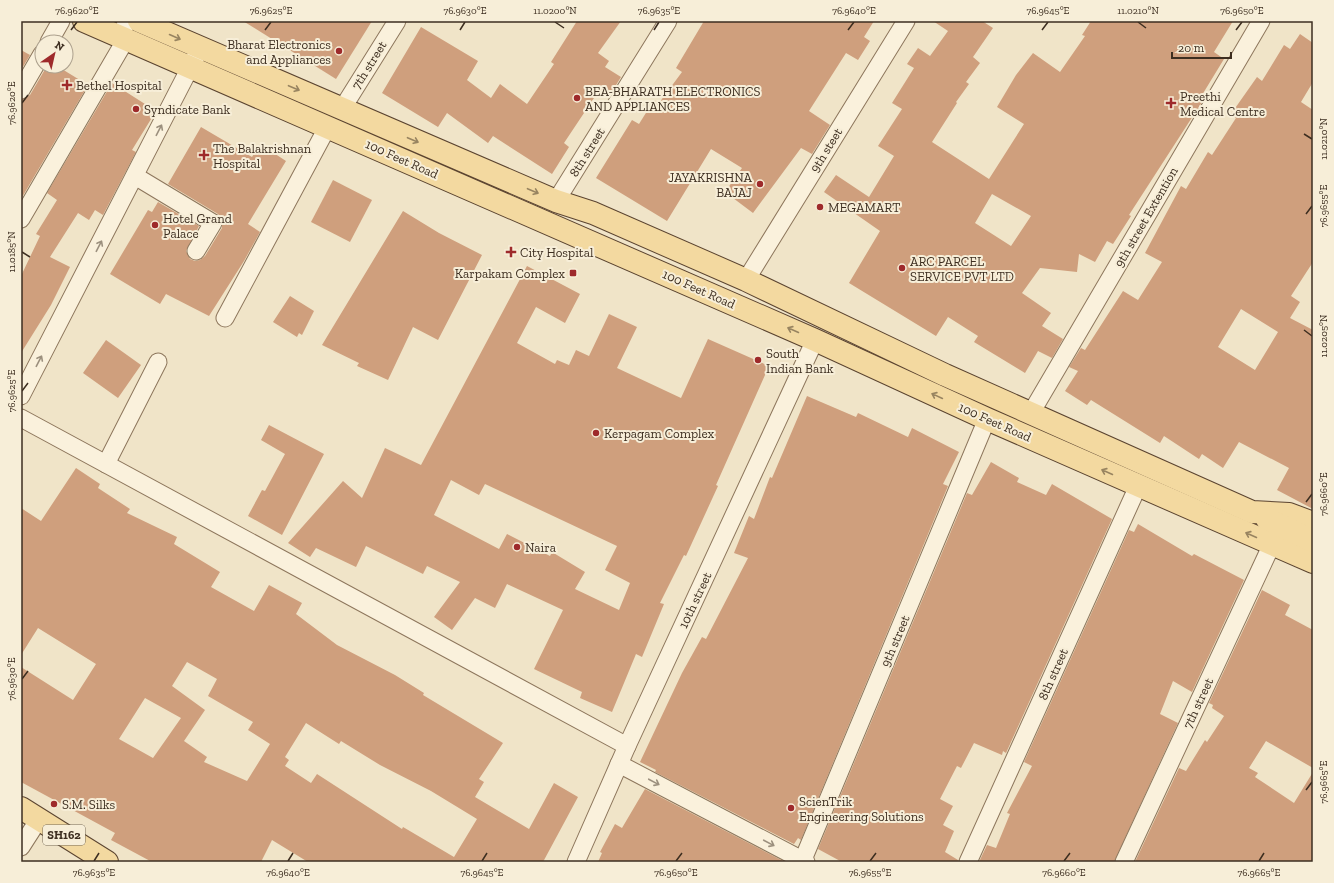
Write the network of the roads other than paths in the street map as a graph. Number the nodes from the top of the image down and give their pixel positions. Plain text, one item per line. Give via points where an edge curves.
1 (61, 21) edge
2 (84, 21) edge
3 (139, 21) edge
4 (396, 21) edge
5 (668, 21) edge
6 (906, 21) edge
7 (1261, 21) edge
8 (124, 32) edge
9 (54, 34) edge
10 (196, 57) junction
11 (34, 68) edge
12 (21, 90) edge
13 (342, 109) junction
14 (328, 126) junction
15 (135, 176) junction
16 (556, 201) junction
17 (21, 218) edge
18 (196, 251) dead end
19 (746, 280) junction
20 (225, 318) dead end
21 (815, 340) junction
22 (158, 362) dead end
23 (21, 396) edge
24 (1031, 413) junction
25 (21, 418) edge
26 (987, 419) junction
27 (106, 464) junction
28 (1138, 486) junction
29 (1252, 512) junction
30 (1313, 523) edge
31 (1313, 541) edge
32 (1272, 544) junction
33 (1313, 562) edge
34 (627, 746) junction
35 (619, 764) junction
36 (30, 814) edge
37 (21, 847) edge
38 (107, 862) edge
39 (576, 862) edge
40 (803, 862) edge
41 (968, 862) edge
42 (1124, 862) edge

1 - 9 street
2 - 8 main road, 100 Feet Road
3 -> 10 main road, 100 Feet Road
4 - 13 street, 7th street
5 - 16 street, 8th street
6 - 19 street, 9th steet
7 - 24 street, 9th street Extention
8 - 10 main road, 100 Feet Road
8 - 17 street
10 -> 13 main road, 100 Feet Road
10 - 14 main road, 100 Feet Road
15 -> 10 street
11 - 12 street
13 -> 16 main road, 100 Feet Road
14 - 20 street
21 -> 14 main road, 100 Feet Road
15 - 18 street via 213,223
23 -> 15 street
16 - 19 main road, 100 Feet Road via 592,213
19 - 24 main road, 100 Feet Road
26 -> 21 main road, 100 Feet Road
21 - 34 street, 10th street
22 - 27 street
24 - 29 main road, 100 Feet Road
25 - 27 street
28 -> 26 main road, 100 Feet Road
26 - 40 street, 9th street
27 - 34 street
32 -> 28 main road, 100 Feet Road
28 - 41 street, 8th street
29 - 30 main road, 100 Feet Road via 1288,514
29 - 31 main road
32 - 33 main road, 100 Feet Road
32 - 42 street, 7th street
34 - 35 street, 10th street
35 - 39 street, 10th street
35 -> 40 street
36 - 37 street
36 - 38 main road, SH162

